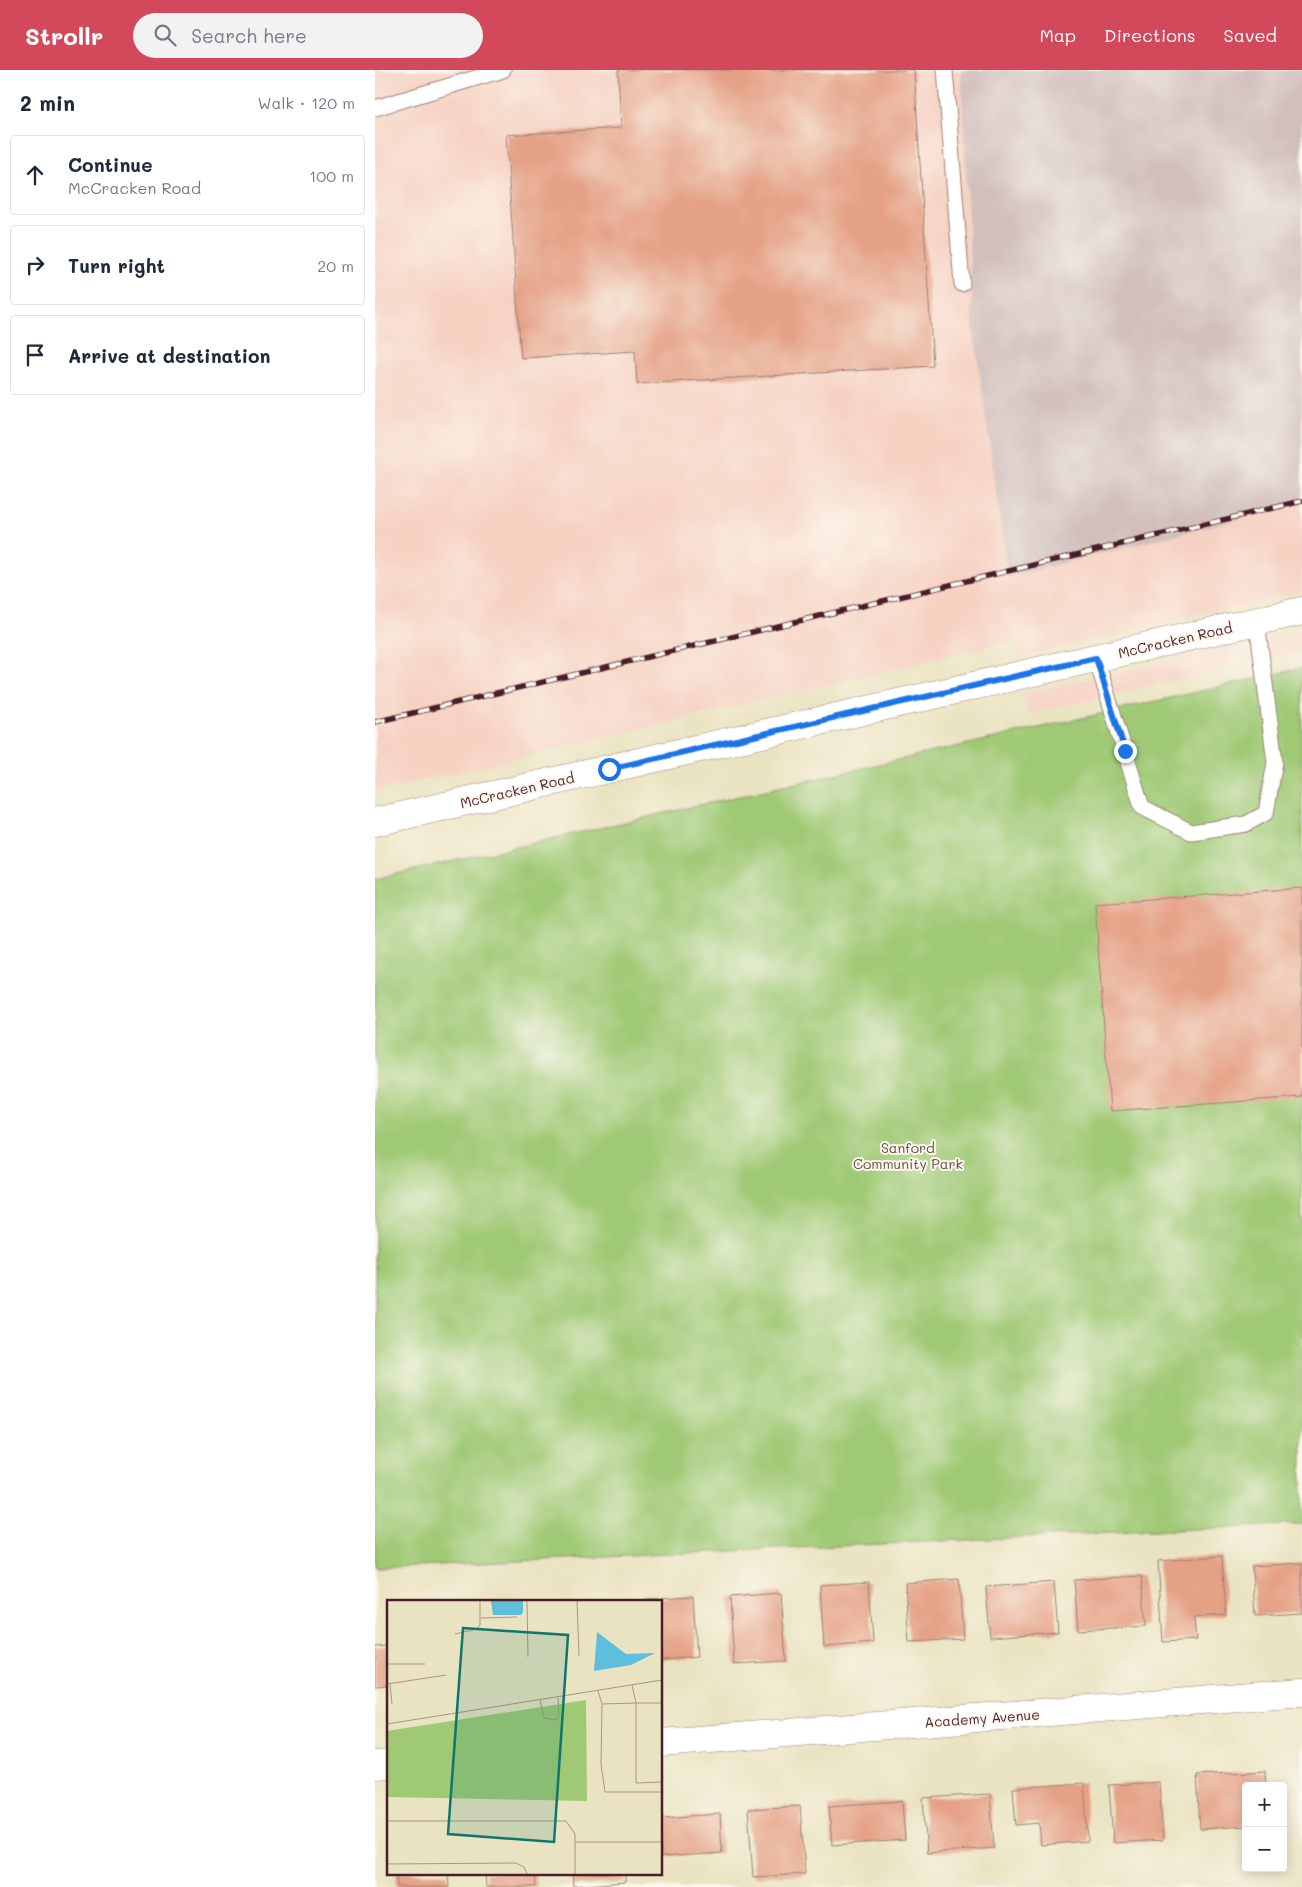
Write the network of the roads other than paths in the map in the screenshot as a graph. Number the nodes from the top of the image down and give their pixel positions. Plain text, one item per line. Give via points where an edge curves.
1 (503, 70) edge
2 (945, 70) edge
3 (375, 108) edge
4 (963, 284) dead end
5 (1302, 611) edge
6 (1257, 622) junction
7 (1096, 658) junction
8 (375, 822) edge
9 (1302, 1692) edge
10 (663, 1743) edge

1 - 3 lane
2 - 4 lane
5 - 6 street, McCracken Road
6 - 7 street, McCracken Road
6 - 7 lane via 1275,762 1266,814 1246,824 1191,832 1142,807
7 - 8 street, McCracken Road
9 - 10 street, Academy Avenue

